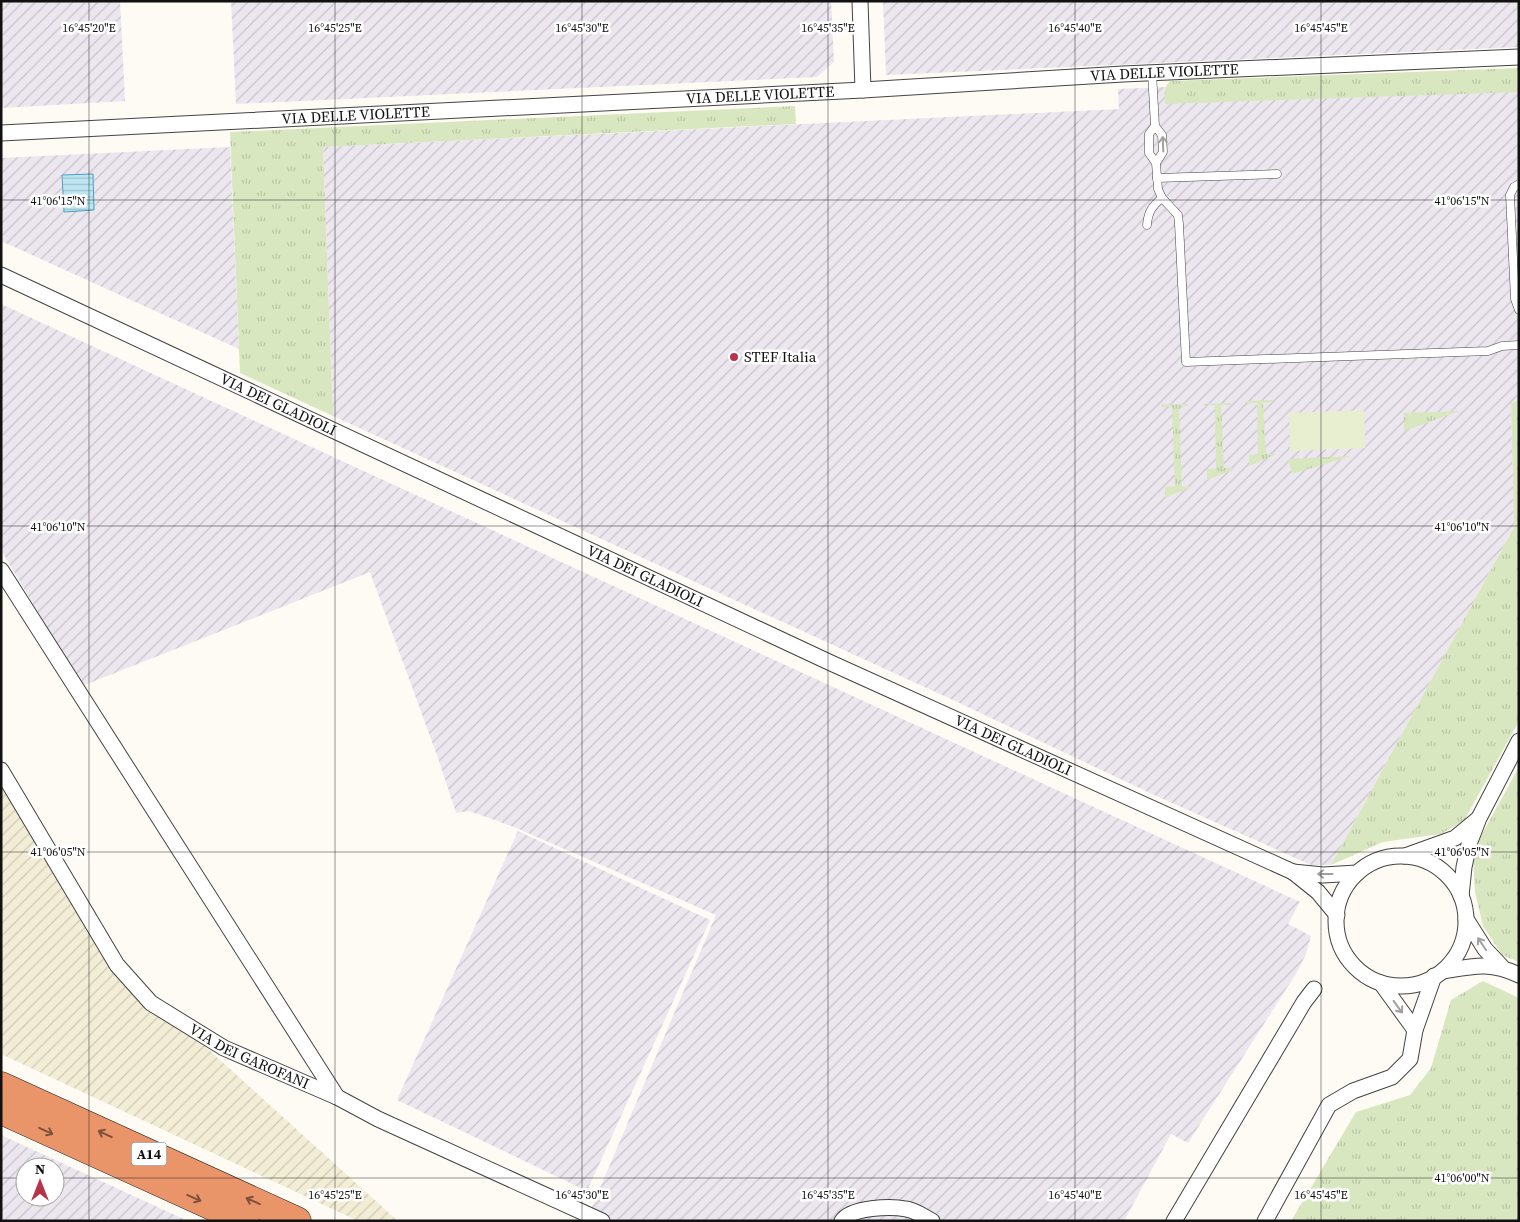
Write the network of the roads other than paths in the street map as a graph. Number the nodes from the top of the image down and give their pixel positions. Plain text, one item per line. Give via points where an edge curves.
1 (860, 1) edge
2 (1519, 57) edge
3 (1152, 72) junction
4 (863, 90) junction
5 (1154, 126) junction
6 (1, 132) edge
7 (1156, 164) junction
8 (1277, 174) dead end
9 (1157, 178) junction
10 (1519, 184) edge
11 (1162, 198) junction
12 (1147, 225) dead end
13 (1, 274) edge
14 (1519, 310) edge
15 (1519, 345) edge
16 (1, 570) edge
17 (1519, 741) edge
18 (1, 770) edge
19 (1479, 818) junction
20 (1405, 856) junction
21 (1293, 872) junction
22 (1357, 873) junction
23 (1461, 896) junction
24 (1337, 916) junction
25 (1466, 919) junction
26 (1502, 967) junction
27 (1439, 974) junction
28 (1519, 975) edge
29 (1381, 983) junction
30 (1314, 989) dead end
31 (1415, 1030) junction
32 (1, 1086) edge
33 (338, 1097) junction
34 (1, 1110) edge
35 (245, 1221) edge
36 (297, 1221) edge
37 (602, 1221) edge
38 (842, 1221) edge
39 (932, 1221) edge
40 (1174, 1221) edge
41 (1265, 1221) edge

1 - 4 street
2 - 3 street, VIA DELLE VIOLETTE
3 - 4 street, VIA DELLE VIOLETTE
3 - 5 lane
4 - 6 street, VIA DELLE VIOLETTE
5 - 7 lane via 1149,134 1149,153
7 -> 5 lane via 1163,152 1162,135
7 - 9 lane
8 - 9 lane
9 - 11 lane
10 - 14 lane via 1510,195 1515,299
11 - 12 lane via 1152,206
11 - 15 lane via 1178,215 1186,362 1488,351
13 - 21 street, VIA DEI GLADIOLI via 831,663
16 - 33 street
17 - 19 street
18 - 33 street, VIA DEI GAROFANI via 117,965 151,1004 224,1048
19 - 20 street via 1455,838
19 - 23 street via 1469,844
20 - 22 street, VIA DEI GLADIOLI via 1371,863
20 - 23 street, VIA DEI GLADIOLI via 1427,861 1442,870
22 -> 21 street, VIA DEI GLADIOLI via 1323,875
21 - 24 street, VIA DEI GLADIOLI via 1318,892
22 - 24 street, VIA DEI GLADIOLI via 1343,891
23 - 25 street, VIA DEI GLADIOLI
24 - 29 street, VIA DEI GLADIOLI via 1341,946 1351,963
26 -> 25 street, VIA DEI GLADIOLI via 1485,949
25 - 27 street, VIA DEI GLADIOLI via 1465,938 1455,958
26 - 27 street, VIA DEI GLADIOLI via 1477,965
26 - 28 street, VIA DEI GLADIOLI
27 - 29 street, VIA DEI GLADIOLI via 1423,983 1403,986
27 - 31 street
29 -> 31 street
30 - 40 street
31 - 41 street via 1410,1059 1392,1077 1329,1104
36 -> 32 highway, A14
33 - 37 street, VIA DEI GAROFANI via 378,1119
34 -> 35 highway, A14
38 - 39 street via 846,1216 871,1208 908,1209

